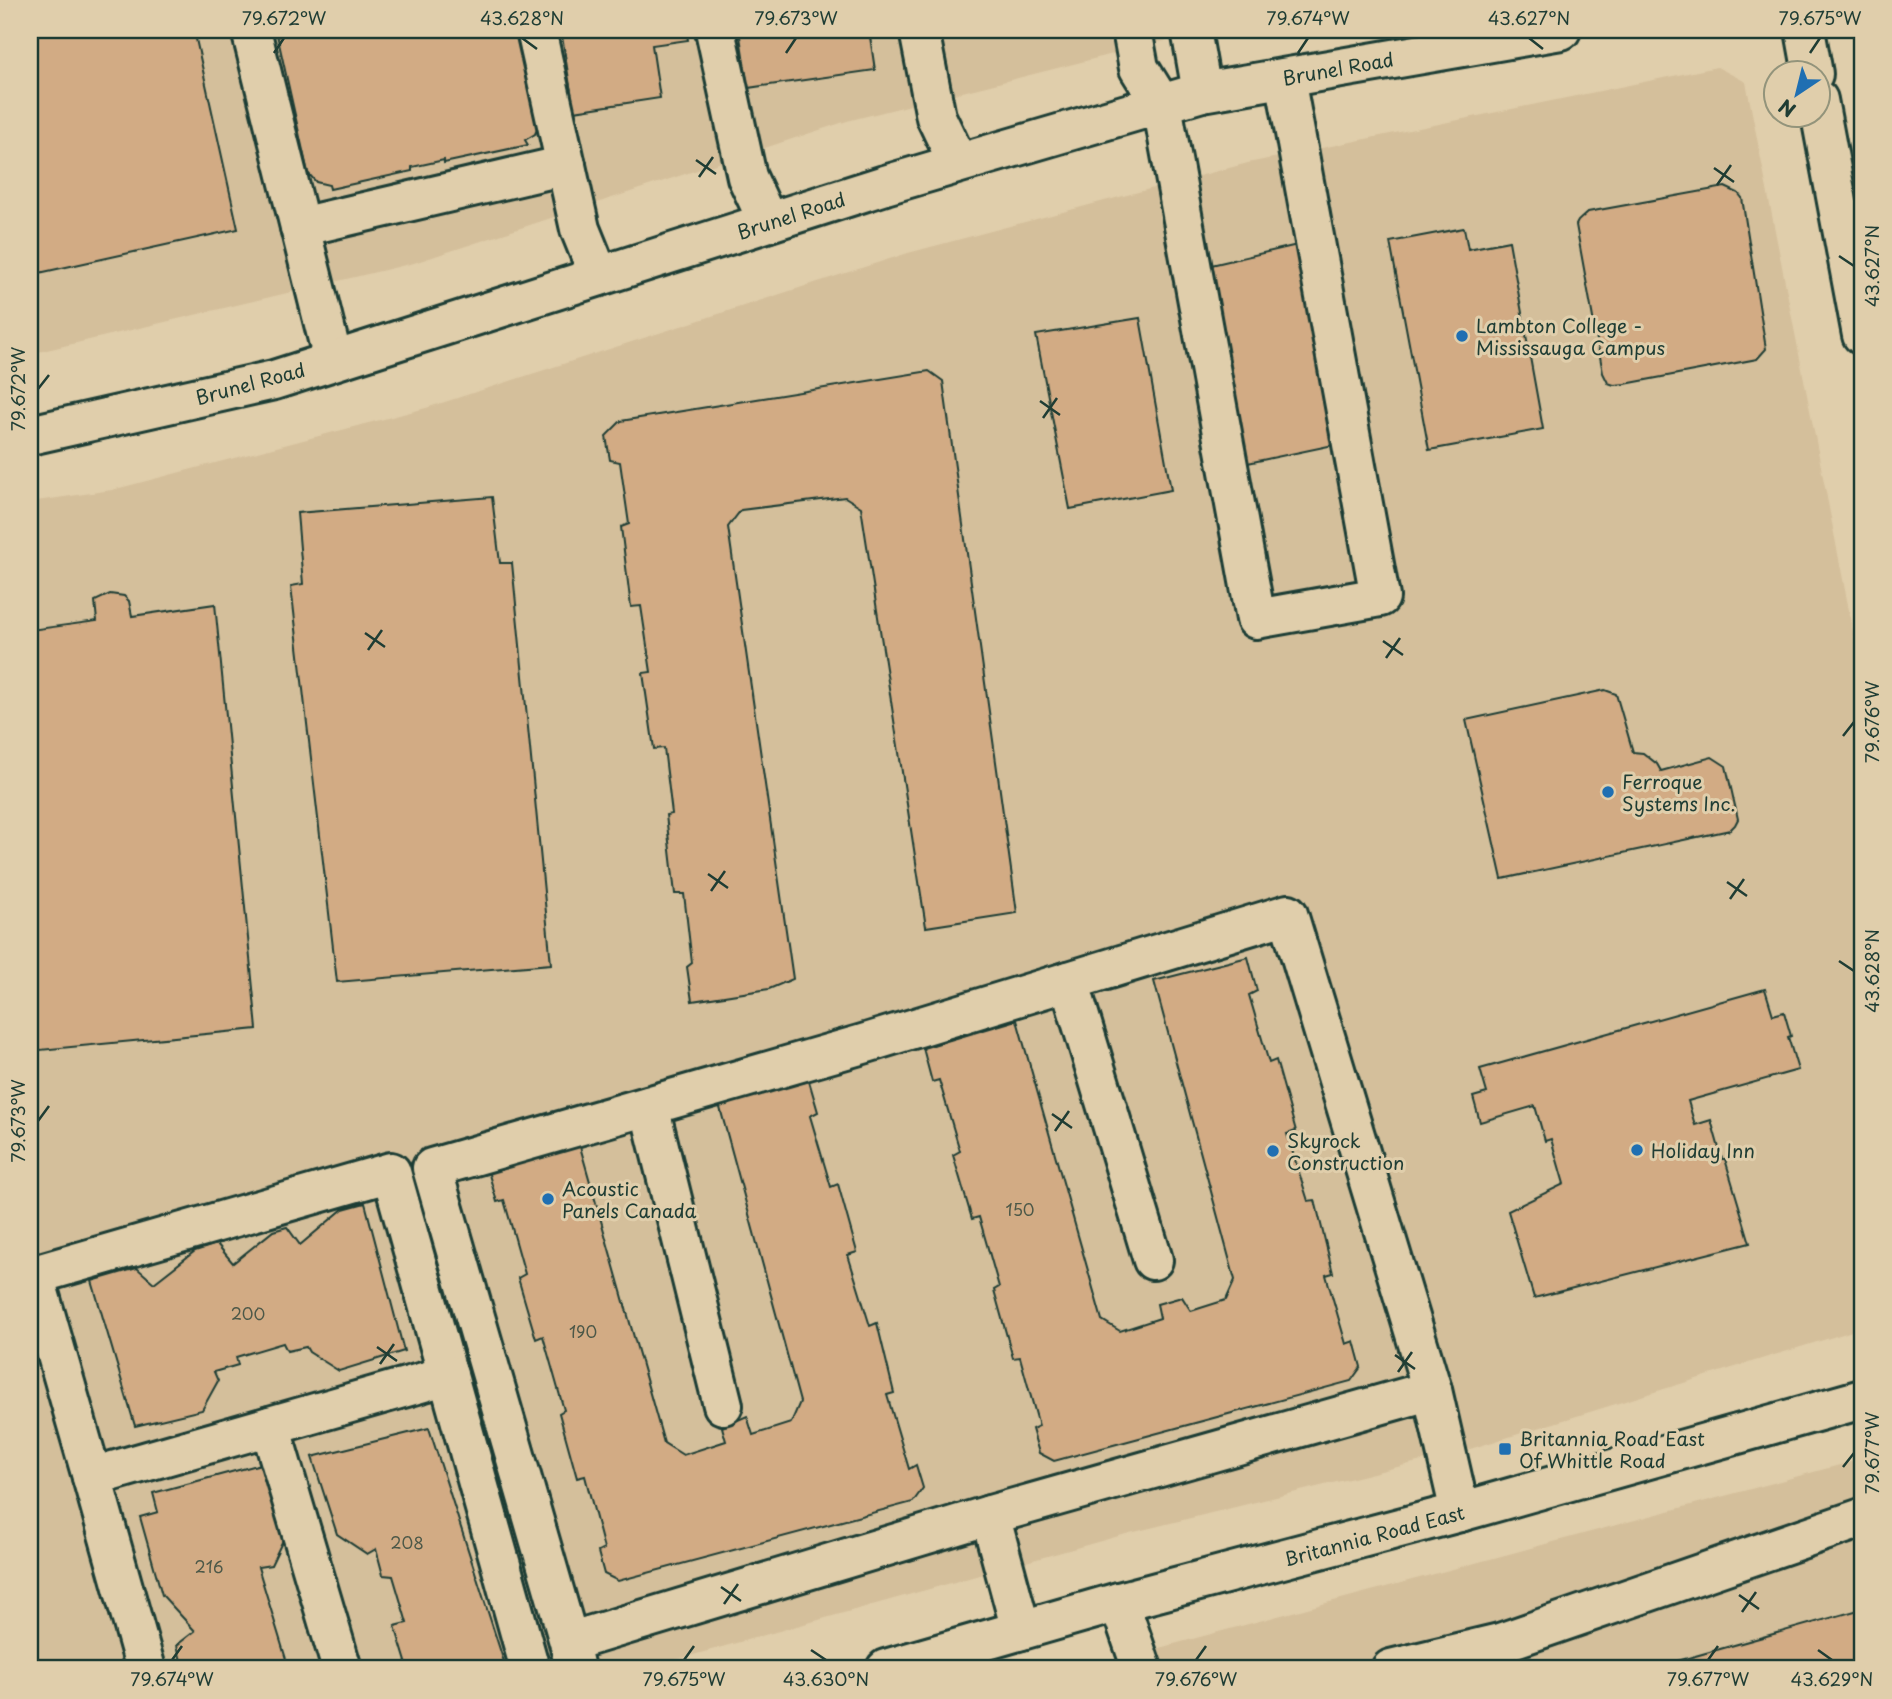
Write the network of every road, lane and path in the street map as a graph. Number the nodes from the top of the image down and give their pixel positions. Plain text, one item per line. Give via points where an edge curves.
1 (251, 30) edge
2 (536, 30) edge
3 (715, 30) edge
4 (919, 30) edge
5 (1132, 30) edge
6 (1191, 30) edge
7 (1561, 30) edge
8 (1805, 30) edge
9 (1419, 42) edge
10 (1811, 60) edge
11 (1285, 78) junction
12 (1202, 92) junction
13 (1162, 105) junction
14 (1824, 130) edge
15 (958, 163) junction
16 (566, 165) junction
17 (768, 222) junction
18 (300, 228) junction
19 (599, 276) junction
20 (1862, 335) edge
21 (333, 360) junction
22 (30, 435) edge
23 (1069, 981) junction
24 (649, 1106) junction
25 (1153, 1260) dead end
26 (448, 1375) junction
27 (1432, 1390) junction
28 (1862, 1399) edge
29 (723, 1405) dead end
30 (270, 1426) junction
31 (92, 1477) junction
32 (1460, 1512) junction
33 (990, 1515) junction
34 (1862, 1518) edge
35 (1119, 1602) junction
36 (1021, 1630) junction
37 (572, 1656) edge
38 (146, 1669) edge
39 (342, 1669) edge
40 (530, 1669) edge
41 (886, 1669) edge
42 (1142, 1669) edge
43 (1391, 1669) edge

1 - 18 street
2 - 16 street
3 - 17 street via 747,177
4 - 15 street via 936,117
5 - 13 street via 1139,68
6 - 12 street
7 - 9 street, Brunel Road
8 - 10 street
9 - 11 street, Brunel Road
11 - 12 street, Brunel Road
11 - 13 street via 1380,597 1256,619
12 - 13 street, Brunel Road
13 - 15 street, Brunel Road
14 - 20 street
15 - 17 street, Brunel Road
16 - 18 street
16 - 19 street via 580,229
17 - 19 street, Brunel Road
18 - 21 street
19 - 21 street, Brunel Road
21 - 22 street, Brunel Road via 274,380
23 - 24 street
23 - 25 street
23 - 27 street via 1288,914
24 - 29 street
24 - 37 street via 432,1168
26 - 30 street
26 - 31 street via 391,1172 34,1275
26 - 40 street
27 - 32 street
27 - 33 street
28 - 32 street, Britannia Road East
30 - 31 street
30 - 39 street
31 - 38 street
32 - 35 street, Britannia Road East
33 - 36 street
33 - 37 street
34 - 43 street via 1500,1643
35 - 36 street, Britannia Road East
35 - 42 street
36 - 41 street, Britannia Road East

